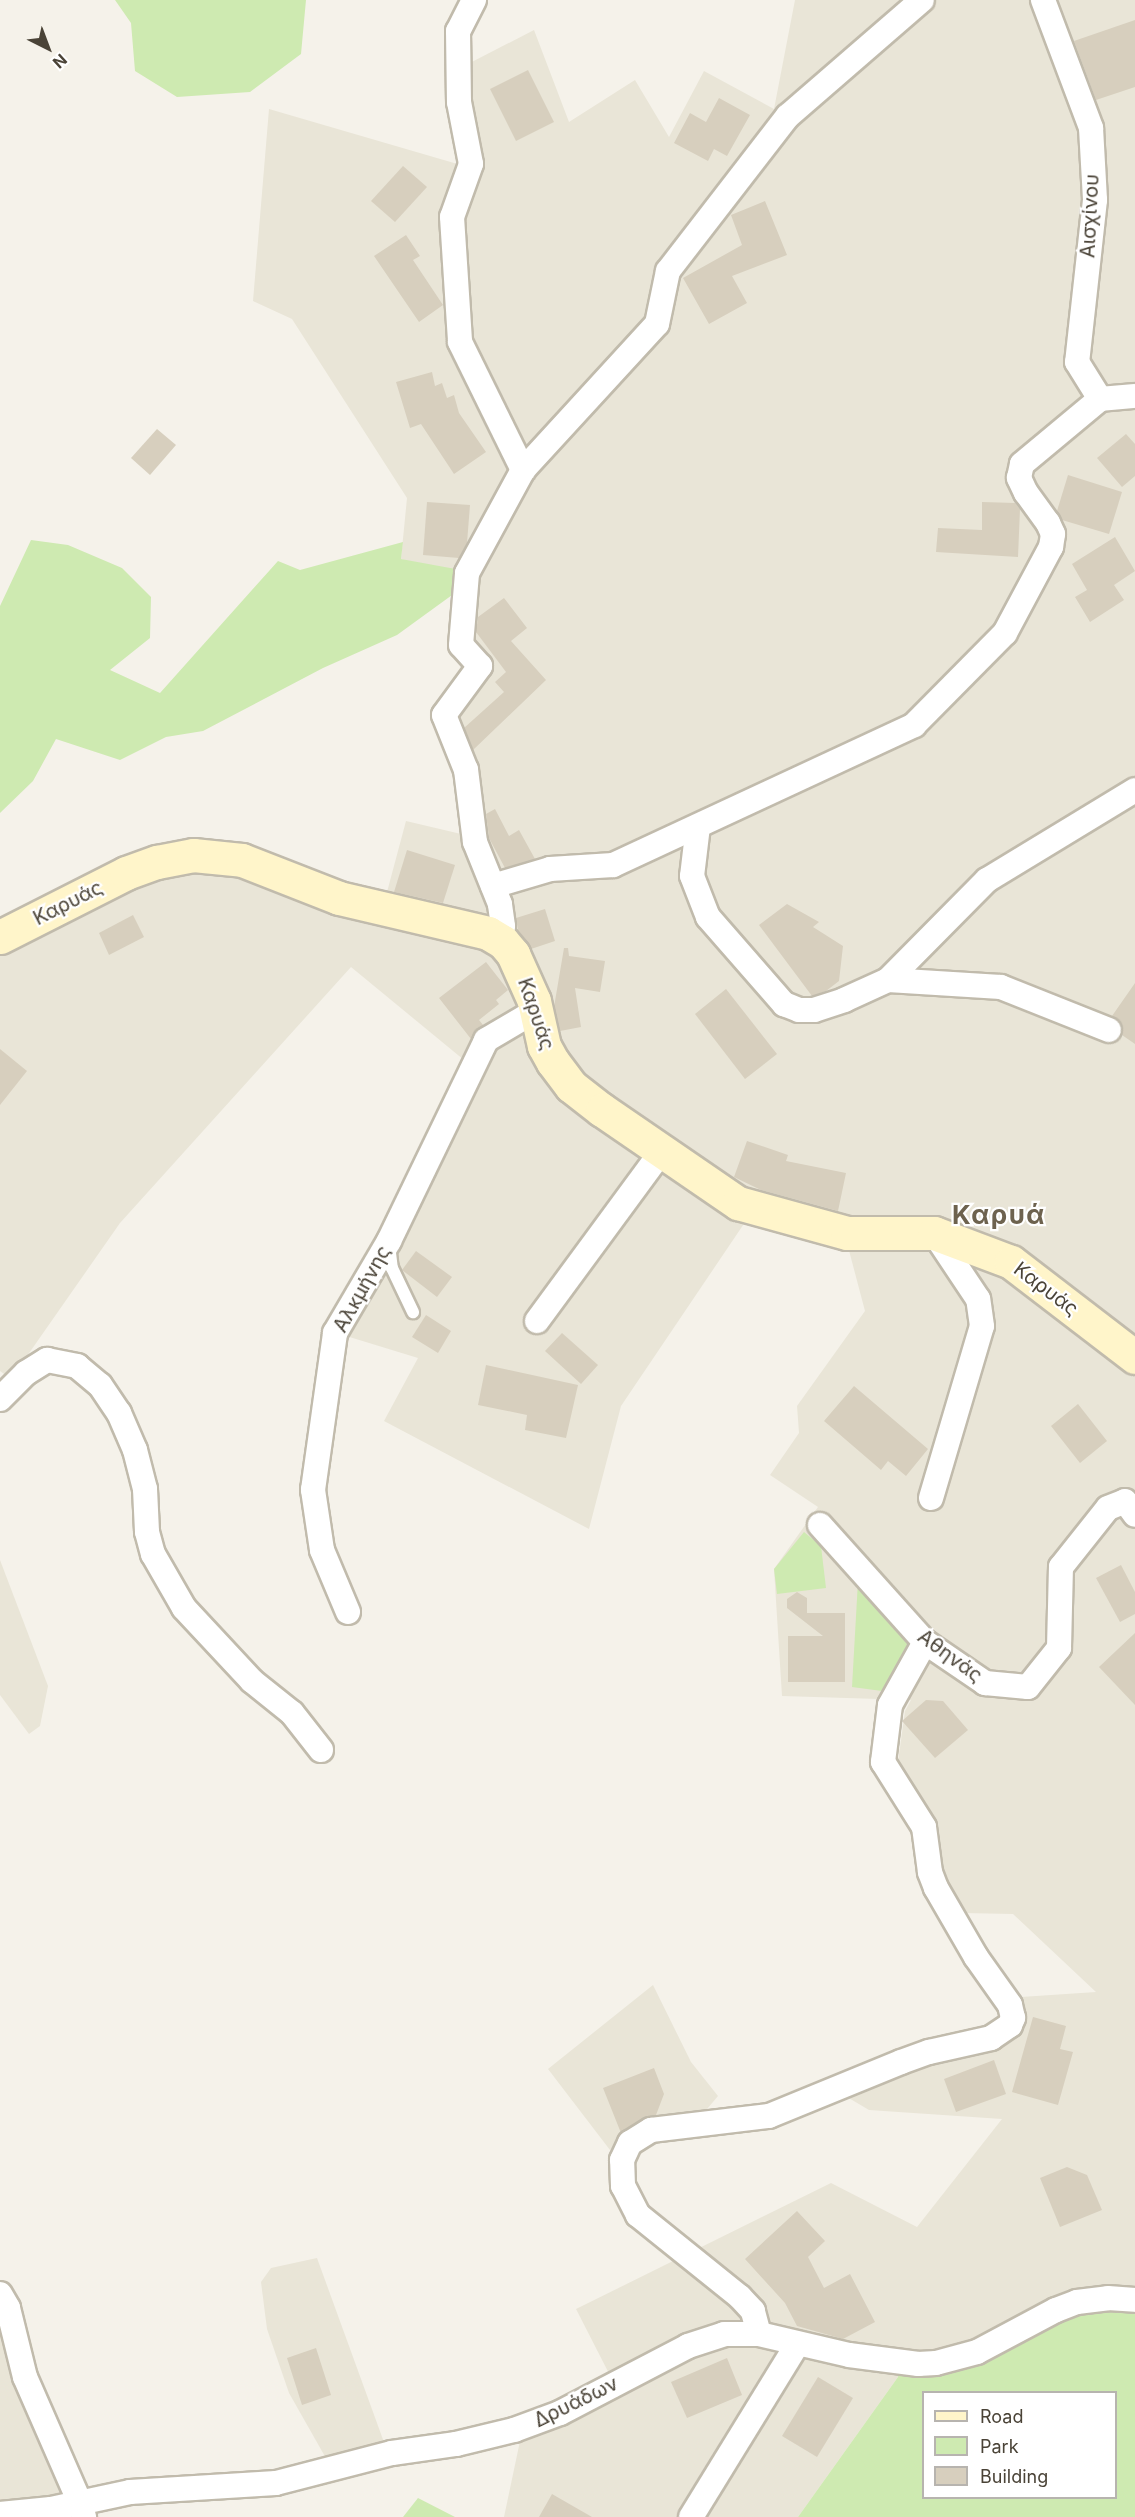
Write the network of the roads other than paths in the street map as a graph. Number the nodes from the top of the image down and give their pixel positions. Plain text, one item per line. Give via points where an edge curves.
1 (474, 0) edge
2 (922, 0) edge
3 (1043, 0) edge
4 (1135, 396) edge
5 (1100, 399) junction
6 (523, 470) junction
7 (1135, 790) edge
8 (698, 826) junction
9 (493, 886) junction
10 (0, 937) edge
11 (500, 939) junction
12 (888, 980) junction
13 (537, 1010) junction
14 (1109, 1030) dead end
15 (662, 1151) junction
16 (934, 1233) junction
17 (389, 1241) junction
18 (414, 1312) dead end
19 (537, 1321) dead end
20 (1134, 1354) edge
21 (0, 1399) edge
22 (931, 1498) dead end
23 (1135, 1515) edge
24 (820, 1525) dead end
25 (348, 1612) dead end
26 (925, 1642) junction
27 (321, 1750) dead end
28 (0, 2294) edge
29 (1135, 2300) edge
30 (759, 2334) junction
31 (797, 2345) junction
32 (82, 2510) edge
33 (0, 2514) edge
34 (691, 2517) edge

1 - 6 street via 458,31 459,102 471,164 452,217 460,342
2 - 6 street via 788,116 668,271 657,324
3 - 5 street, Αισχίνου via 1091,128 1095,200 1077,362
4 - 5 street
5 - 8 street via 1022,464 1019,478 1053,534 1051,547 1005,633 994,646 914,725
6 - 9 street via 467,573 461,645 480,666 444,715 466,770 472,830
7 - 12 street via 987,880
8 - 9 street via 613,865 550,869
8 - 12 street via 692,876 703,908 726,940 784,1004 814,1010
9 - 11 street via 502,916
10 - 11 street, Καρυάς via 126,873 193,855 255,863 339,898 468,927
11 - 13 street, Καρυάς via 513,954
12 - 14 street via 1001,987
13 - 15 street, Καρυάς via 543,1041 566,1080
13 - 17 street, Αλκμήνης via 486,1040
15 - 16 street, Καρυάς via 738,1203 847,1233
15 - 19 street
16 - 20 street, Καρυάς via 1011,1262
16 - 22 street via 978,1299 982,1326
17 - 18 lane via 392,1268
17 - 25 street, Αλκμήνης via 335,1333 313,1490 322,1550
21 - 27 street via 26,1373 47,1360 77,1366 99,1385 119,1413 135,1450 146,1489 147,1532 153,1554 184,1608 252,1681 292,1713
23 - 26 street, Αθηνάς via 1125,1501 1107,1508 1061,1567 1059,1648 1028,1687 985,1683
24 - 26 street, Αθηνάς
26 - 30 street via 890,1705 883,1762 924,1827 936,1888 976,1957 1010,2005 1010,2025 991,2038 929,2052 769,2116 651,2130 630,2143 622,2160 623,2187 638,2215 740,2297 753,2311
28 - 32 street via 8,2308 25,2377
29 - 31 street, Δρυάδων via 1077,2302 977,2352 936,2363 918,2364
30 - 31 street, Δρυάδων
30 - 32 street, Δρυάδων via 732,2333 704,2340 560,2413 514,2430 456,2444 392,2452 276,2483 130,2492
31 - 34 street
32 - 33 street, Δρυάδων

